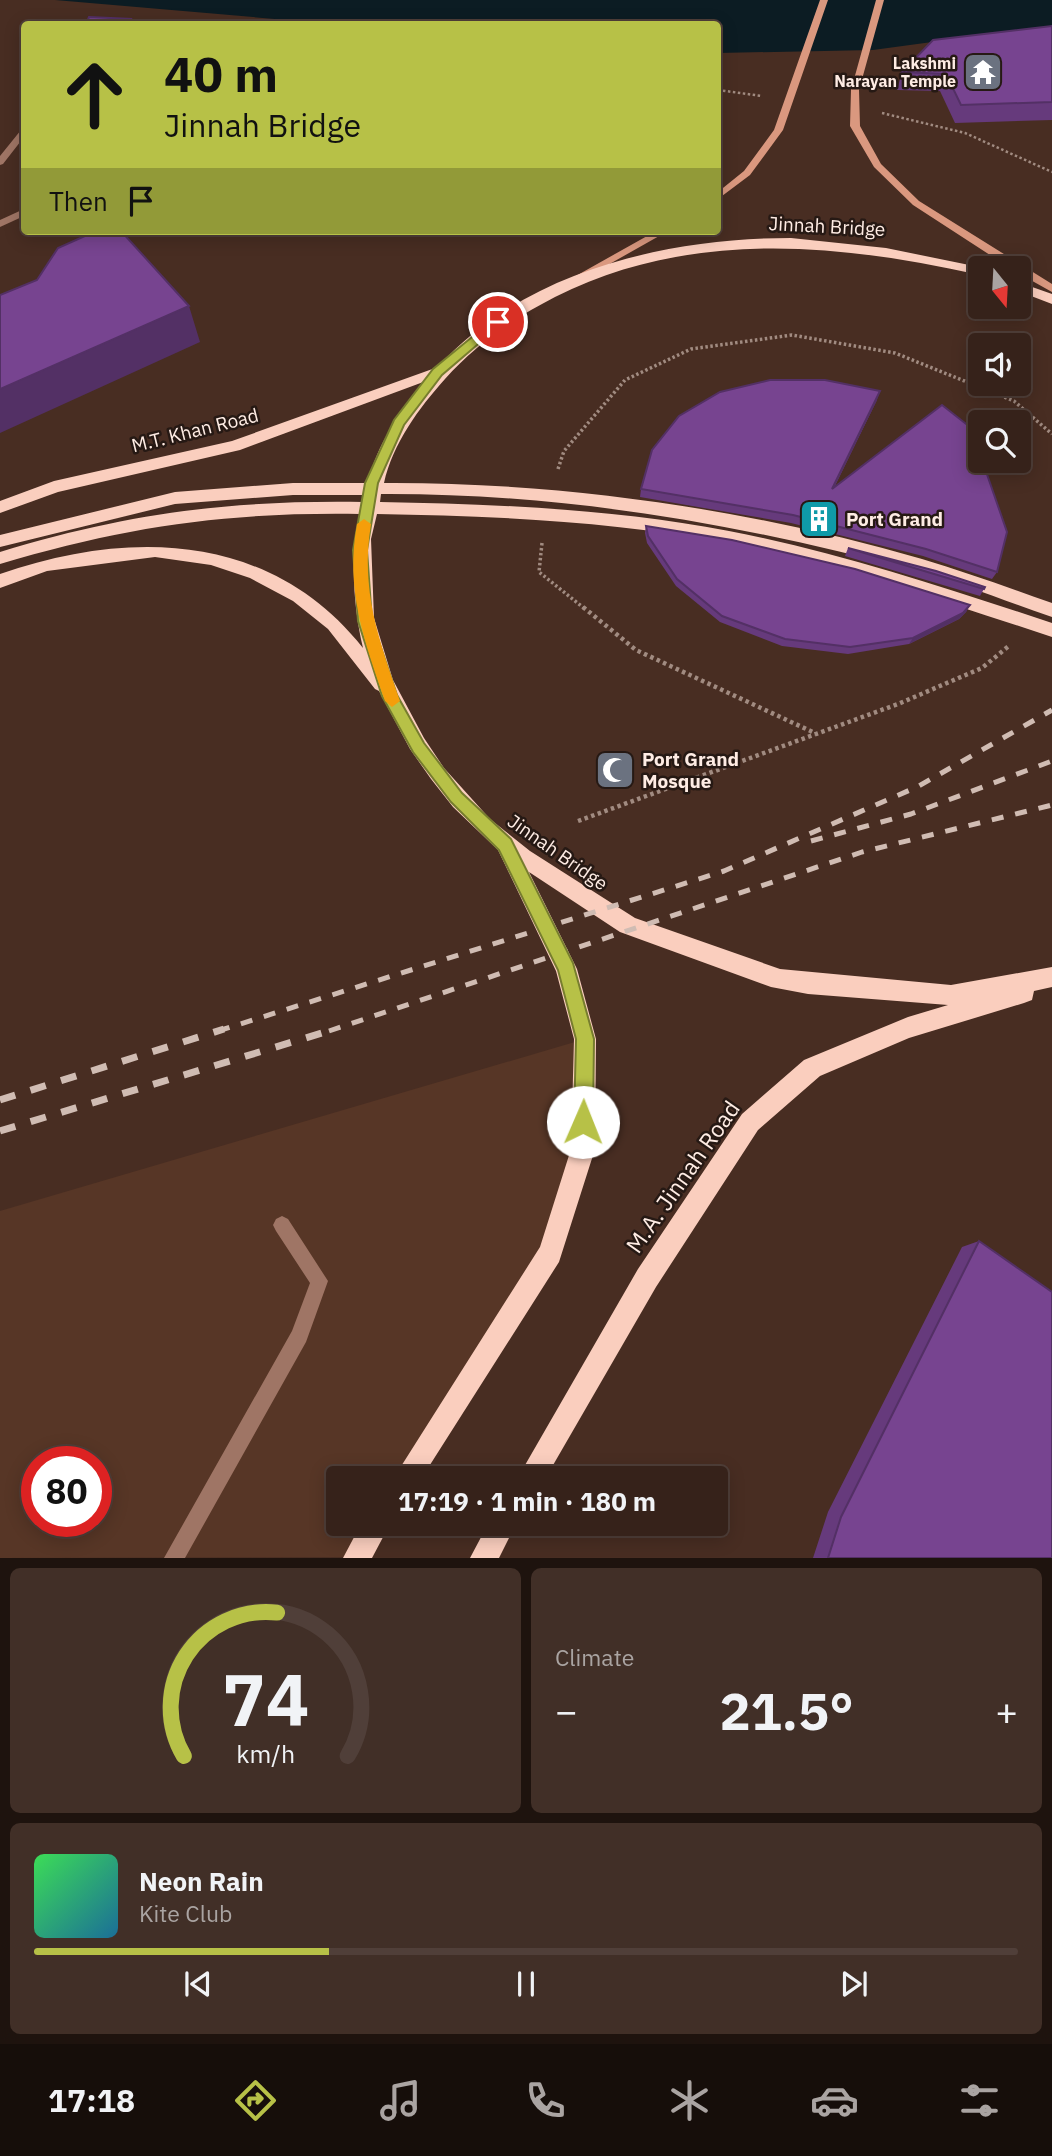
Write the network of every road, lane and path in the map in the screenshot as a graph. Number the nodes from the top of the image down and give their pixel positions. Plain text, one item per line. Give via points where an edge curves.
1 (824, 0) edge
2 (880, 0) edge
3 (721, 90) edge
4 (771, 97) dead end
5 (876, 112) dead end
6 (21, 136) edge
7 (0, 162) edge
8 (1052, 172) edge
9 (721, 194) edge
10 (21, 214) edge
11 (0, 224) edge
12 (656, 235) edge
13 (999, 256) edge
14 (968, 268) edge
15 (1031, 276) edge
16 (569, 283) junction
17 (1052, 289) edge
18 (1031, 291) edge
19 (1052, 299) edge
20 (438, 372) junction
21 (1052, 434) edge
22 (555, 476) dead end
23 (0, 507) edge
24 (543, 537) dead end
25 (0, 541) edge
26 (0, 558) edge
27 (0, 581) edge
28 (1052, 610) edge
29 (1052, 630) edge
30 (1012, 644) dead end
31 (390, 696) junction
32 (817, 734) junction
33 (578, 821) dead end
34 (505, 845) junction
35 (1052, 977) edge
36 (1052, 984) edge
37 (282, 1225) dead end
38 (414, 1466) edge
39 (538, 1466) edge
40 (370, 1536) edge
41 (496, 1536) edge
42 (174, 1558) edge
43 (356, 1558) edge
44 (484, 1558) edge

1 - 9 main road via 778,130 747,173
2 - 13 main road via 855,90 855,125 877,165 916,203
3 - 4 path
5 - 8 path via 965,132
6 - 7 street
10 - 11 street
12 - 16 main road
14 - 16 highway, Jinnah Bridge via 870,248 809,242 724,244 644,258
15 - 17 main road
16 - 20 highway, Jinnah Bridge via 509,314
18 - 19 highway
20 - 23 highway, M.T. Khan Road via 234,446 54,487
20 - 31 highway, Jinnah Bridge via 398,424 372,483 360,550 365,621
21 - 22 path via 1014,401 895,353 792,335 691,349 625,380 564,451
24 - 32 path via 539,572 636,650
25 - 28 highway via 175,498 293,489 469,488 600,500 735,520 920,565
26 - 29 highway via 58,540 183,515 291,507 462,509 601,518 731,538 885,576
27 - 31 highway via 46,565 155,551 211,559 256,573 299,596 334,624
30 - 32 path via 982,668
31 - 34 highway, Jinnah Bridge via 418,748 457,797
32 - 33 path
34 - 35 highway, Jinnah Bridge via 632,928 788,981 953,995
34 - 38 highway via 566,969 582,1027 583,1149 550,1252
36 - 39 highway, M.A. Jinnah Road via 908,1028 812,1068 750,1122 647,1278
37 - 42 street via 319,1281 300,1336
40 - 43 highway
41 - 44 highway

